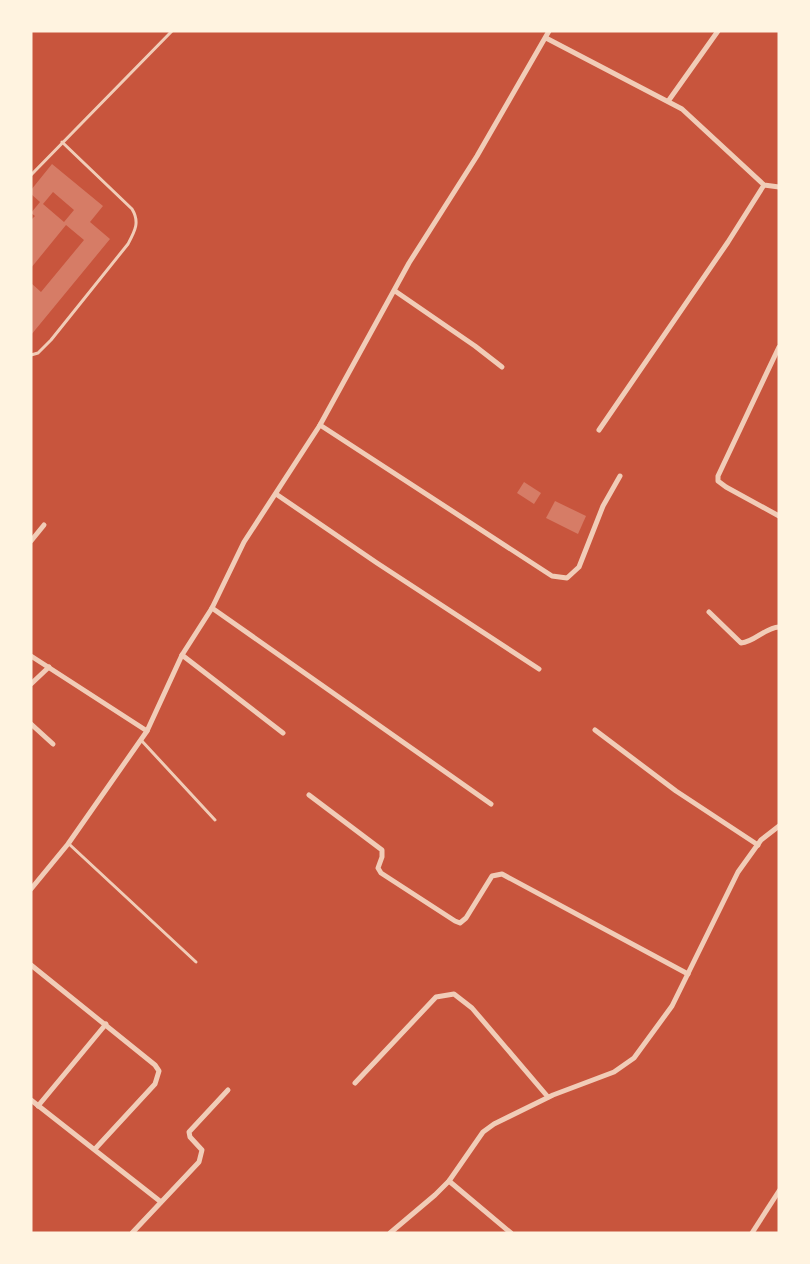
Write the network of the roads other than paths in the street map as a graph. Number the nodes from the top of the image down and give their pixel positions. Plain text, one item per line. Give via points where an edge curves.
1 (172, 31) edge
2 (549, 31) edge
3 (718, 31) edge
4 (546, 38) junction
5 (669, 100) junction
6 (62, 142) junction
7 (31, 175) edge
8 (764, 184) junction
9 (779, 187) edge
10 (395, 291) junction
11 (779, 347) edge
12 (31, 355) edge
13 (502, 367) dead end
14 (320, 425) junction
15 (599, 430) dead end
16 (620, 476) dead end
17 (276, 494) junction
18 (779, 516) edge
19 (44, 525) dead end
20 (31, 541) edge
21 (212, 608) junction
22 (709, 612) dead end
23 (779, 628) edge
24 (182, 655) junction
25 (31, 656) edge
26 (49, 667) junction
27 (539, 669) dead end
28 (31, 684) edge
29 (31, 724) edge
30 (147, 730) junction
31 (595, 730) dead end
32 (282, 733) dead end
33 (140, 740) junction
34 (53, 744) dead end
35 (309, 795) dead end
36 (491, 804) dead end
37 (216, 820) dead end
38 (779, 826) edge
39 (68, 844) junction
40 (758, 845) junction
41 (31, 889) edge
42 (196, 962) dead end
43 (31, 965) edge
44 (688, 974) junction
45 (106, 1024) junction
46 (355, 1082) dead end
47 (228, 1090) dead end
48 (548, 1097) junction
49 (31, 1100) edge
50 (38, 1106) junction
51 (95, 1149) junction
52 (449, 1181) junction
53 (779, 1191) edge
54 (161, 1202) junction
55 (132, 1233) edge
56 (390, 1233) edge
57 (512, 1233) edge
58 (752, 1233) edge

1 - 6 lane
2 - 4 street
3 - 5 street
4 - 5 street
4 - 10 street
5 - 8 street
6 - 7 lane
6 - 12 lane via 132,209 136,230 51,340 38,353
8 - 9 street
8 - 15 street
10 - 13 street
10 - 14 street
11 - 18 street via 718,476 718,481 726,487
14 - 16 street via 552,576 560,578 567,578 579,567 603,506
14 - 17 street
17 - 21 street via 244,542
17 - 27 street
19 - 20 street
21 - 24 street
21 - 36 street
22 - 23 street via 741,642 749,641 770,628
24 - 30 street
24 - 32 street
25 - 26 street
26 - 28 street
26 - 30 street
29 - 34 street
30 - 33 street
31 - 40 street via 676,791
33 - 37 lane
33 - 39 street
35 - 44 street via 382,850 378,868 381,873 455,921 466,918 492,876 502,874
38 - 40 street
39 - 41 street
39 - 42 lane
40 - 44 street via 738,872
43 - 45 street
44 - 48 street via 672,1006 634,1058 614,1072
45 - 50 street
45 - 51 street via 155,1065 159,1078
46 - 48 street via 436,997 454,994 472,1008
47 - 54 street via 190,1128 190,1137 202,1150 201,1157
48 - 52 street via 483,1132
49 - 50 street
50 - 51 street
51 - 54 street
52 - 56 street
52 - 57 street
53 - 58 street
54 - 55 street

